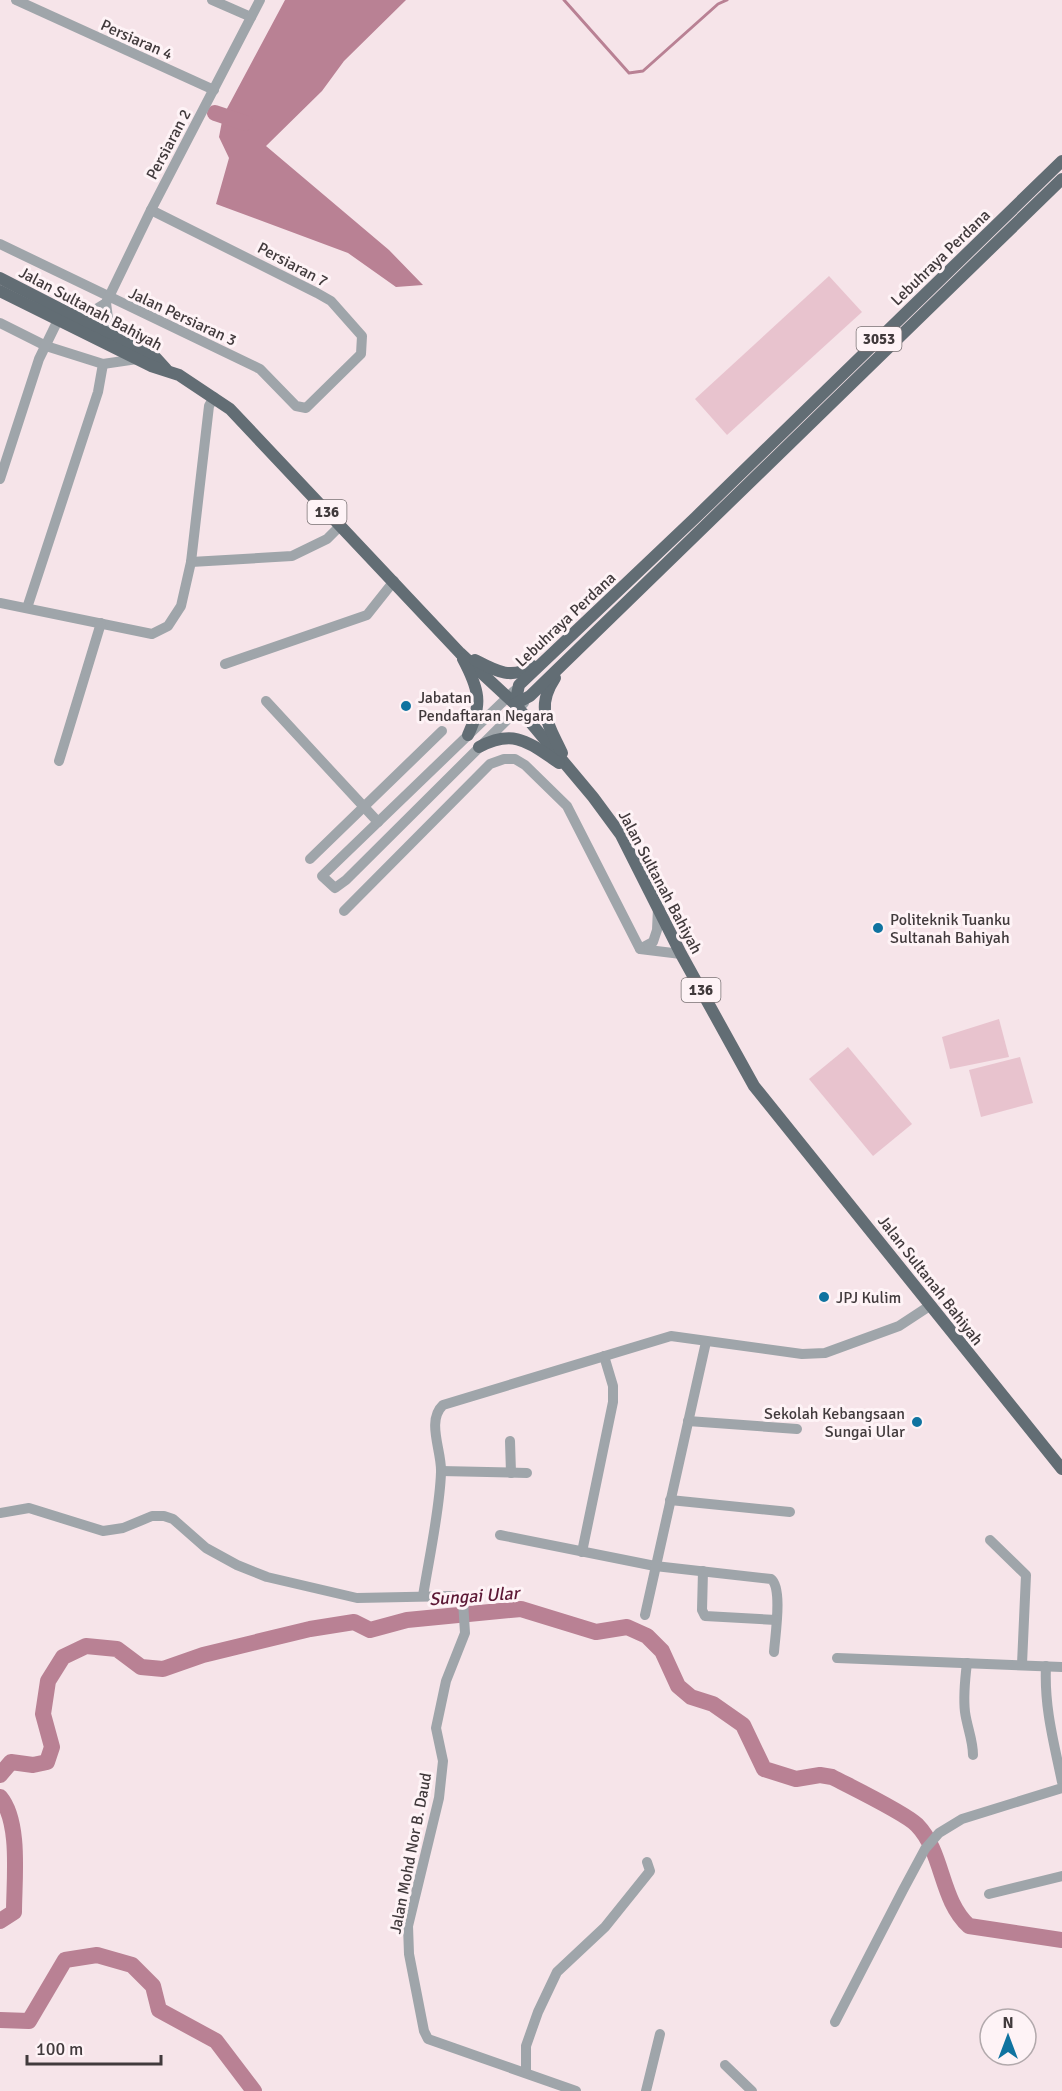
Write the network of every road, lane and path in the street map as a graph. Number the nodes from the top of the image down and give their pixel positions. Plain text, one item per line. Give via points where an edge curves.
1 (16, 0) edge
2 (212, 0) edge
3 (260, 0) edge
4 (251, 17) junction
5 (214, 90) junction
6 (1062, 161) edge
7 (1062, 179) edge
8 (151, 210) junction
9 (0, 244) edge
10 (0, 278) edge
11 (0, 291) edge
12 (108, 300) junction
13 (70, 313) junction
14 (58, 320) junction
15 (0, 323) edge
16 (118, 338) junction
17 (46, 346) junction
18 (137, 359) junction
19 (103, 364) junction
20 (166, 369) junction
21 (337, 380) joint
22 (214, 396) junction
23 (0, 479) edge
24 (696, 517) junction
25 (340, 526) junction
26 (191, 562) junction
27 (671, 562) junction
28 (394, 581) junction
29 (0, 603) edge
30 (27, 608) junction
31 (101, 623) junction
32 (579, 630) junction
33 (567, 650) junction
34 (460, 653) junction
35 (225, 664) dead end
36 (266, 701) dead end
37 (514, 703) junction
38 (442, 730) dead end
39 (468, 735) junction
40 (479, 747) junction
41 (59, 761) dead end
42 (570, 771) junction
43 (364, 807) junction
44 (378, 822) junction
45 (310, 859) dead end
46 (346, 880) junction
47 (358, 894) junction
48 (658, 907) junction
49 (344, 911) dead end
50 (640, 949) junction
51 (681, 954) junction
52 (931, 1305) junction
53 (706, 1342) junction
54 (604, 1356) junction
55 (688, 1421) junction
56 (797, 1429) dead end
57 (510, 1441) dead end
58 (1062, 1469) edge
59 (441, 1471) junction
60 (510, 1473) junction
61 (527, 1473) dead end
62 (670, 1500) junction
63 (790, 1512) dead end
64 (0, 1513) edge
65 (500, 1535) dead end
66 (990, 1540) dead end
67 (582, 1552) junction
68 (655, 1566) junction
69 (703, 1572) junction
70 (423, 1596) junction
71 (645, 1614) dead end
72 (777, 1620) junction
73 (774, 1652) dead end
74 (837, 1658) dead end
75 (967, 1663) junction
76 (1022, 1664) junction
77 (1046, 1666) junction
78 (1062, 1667) edge
79 (973, 1755) dead end
80 (1062, 1782) edge
81 (1062, 1788) edge
82 (647, 1862) dead end
83 (1062, 1876) edge
84 (989, 1894) dead end
85 (835, 2022) dead end
86 (660, 2034) dead end
87 (725, 2065) dead end
88 (526, 2071) junction
89 (576, 2091) edge
90 (646, 2091) edge
91 (752, 2091) edge

1 - 5 street, Persiaran 4
2 - 4 street
3 - 4 street, Persiaran 2
4 - 5 street, Persiaran 2
5 - 8 street, Persiaran 2
6 - 24 main road, Lebuhraya Perdana / 3053
7 - 27 main road, Lebuhraya Perdana / 3053
8 - 12 street, Persiaran 2
8 - 21 street, Persiaran 7 via 331,301 362,336 364,344 361,354
9 - 12 street, Jalan Persiaran 3
10 - 13 main road, Jalan Sultanah Bahiyah / 136
11 - 14 main road, Jalan Sultanah Bahiyah / 136
12 - 13 street via 88,314
12 - 16 street via 109,326
12 - 21 street, Jalan Persiaran 3 via 260,369 296,406 306,408
13 - 16 main road, Jalan Sultanah Bahiyah / 136
14 - 17 street
14 - 18 main road, Jalan Sultanah Bahiyah / 136
15 - 17 street
16 - 20 main road, Jalan Sultanah Bahiyah / 136 via 156,358
17 - 19 street
17 - 23 street
18 - 19 street
18 - 20 main road, Jalan Sultanah Bahiyah / 136
19 - 30 street via 98,392
20 - 22 main road, Jalan Sultanah Bahiyah / 136
22 - 25 main road, Jalan Sultanah Bahiyah / 136
22 - 26 street via 209,406
24 - 27 main road
24 - 32 main road, Lebuhraya Perdana / 3053
25 - 26 street via 327,539 292,556
25 - 28 main road, Jalan Sultanah Bahiyah / 136
26 - 31 street via 181,606 168,626 152,634
27 - 32 main road via 647,575 606,614
27 - 33 main road, Lebuhraya Perdana / 3053
28 - 34 main road, Jalan Sultanah Bahiyah / 136
28 - 35 street via 367,615
29 - 30 street
30 - 31 street
31 - 41 street
32 - 33 main road, Lebuhraya Perdana / 3053
33 - 34 main road via 512,675
33 - 37 main road, Lebuhraya Perdana / 3053 via 530,696
33 - 37 main road, Lebuhraya Perdana / 3053 via 519,685
33 - 42 main road via 549,687 544,708
34 - 37 main road, Jalan Sultanah Bahiyah / 136
34 - 39 main road via 478,694 477,718
36 - 43 street
37 - 39 street
37 - 40 street
37 - 42 main road, Jalan Sultanah Bahiyah / 136
38 - 43 street
39 - 44 street
40 - 42 main road via 495,739 513,737
40 - 46 street
42 - 48 main road, Jalan Sultanah Bahiyah / 136 via 621,836
43 - 44 street
43 - 45 street
44 - 46 street via 322,876 335,888
46 - 47 street
47 - 49 street
47 - 50 street via 490,764 515,759 567,806
48 - 50 street via 653,942
48 - 51 main road, Jalan Sultanah Bahiyah / 136
50 - 51 street
51 - 52 main road, Jalan Sultanah Bahiyah / 136 via 754,1086
52 - 53 street via 899,1326 825,1353 802,1354
52 - 58 main road, Jalan Sultanah Bahiyah / 136
53 - 54 street via 671,1336
53 - 55 street
54 - 59 street via 443,1405 437,1410 435,1422
54 - 67 street via 613,1386 613,1402
55 - 56 street
55 - 62 street
57 - 60 street
59 - 60 street
59 - 70 street
60 - 61 street
62 - 63 street
62 - 68 street
64 - 70 street via 29,1508 103,1531 164,1516 173,1519 206,1548 267,1577 357,1598
65 - 67 street
66 - 76 street via 1026,1575
67 - 68 street
68 - 69 street
68 - 71 street
69 - 72 street via 771,1579 775,1583
69 - 72 street via 705,1616
70 - 88 street, Jalan Mohd Nor B. Daud via 460,1598 465,1606 466,1624 440,1703 436,1728 443,1761 440,1798 408,1926 422,2020 428,2039
72 - 73 street
74 - 75 street
75 - 76 street
75 - 79 street via 965,1715
76 - 77 street
77 - 78 street
77 - 80 street via 1049,1726
81 - 85 street via 962,1820 939,1833 925,1849
82 - 88 street via 650,1871 605,1927 557,1972 526,2046
83 - 84 street
86 - 90 street
87 - 91 street
88 - 89 street

